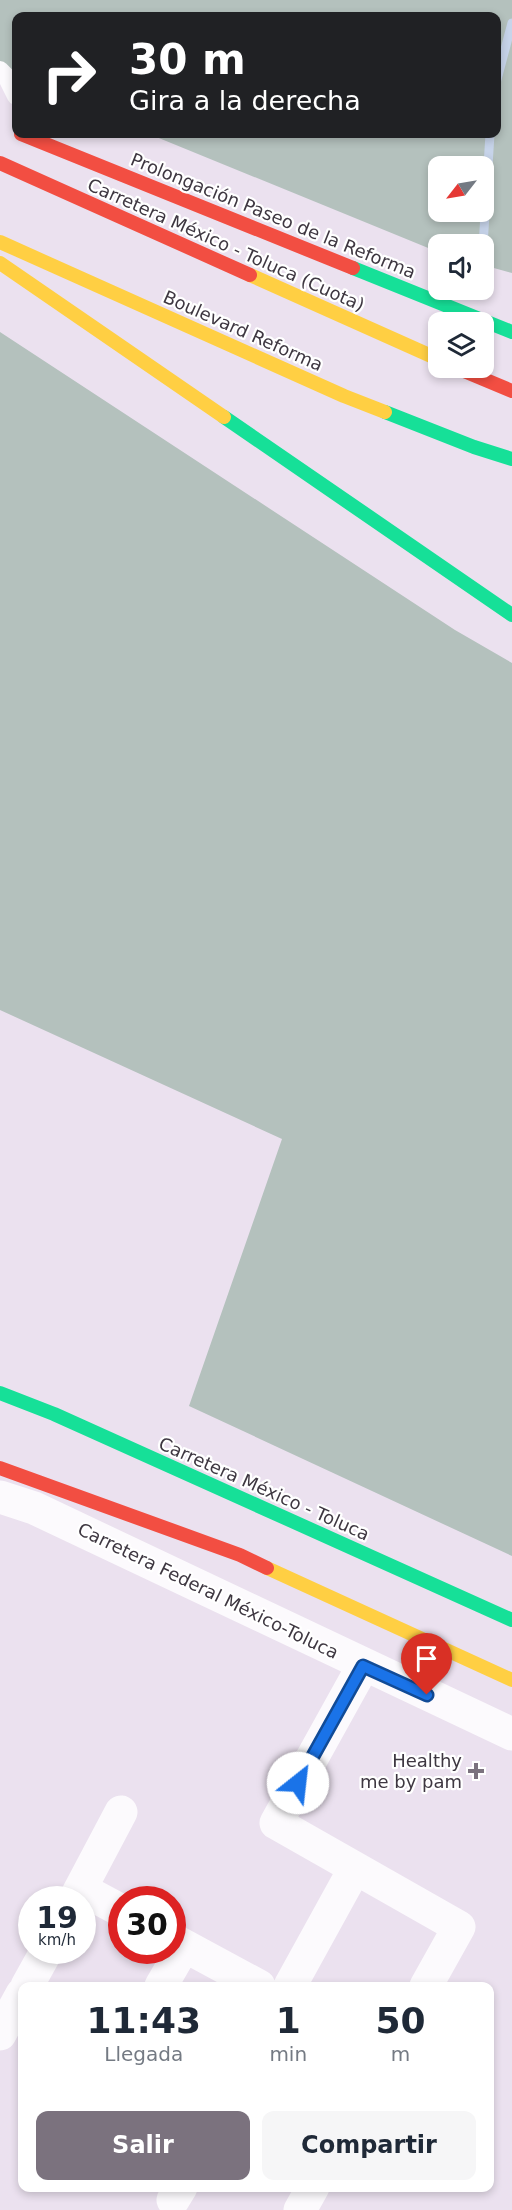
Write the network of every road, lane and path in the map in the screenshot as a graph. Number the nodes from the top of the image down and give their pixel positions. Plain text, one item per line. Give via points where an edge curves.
1 (0, 70) edge
2 (12, 88) edge
3 (41, 138) edge
4 (0, 163) edge
5 (0, 242) edge
6 (0, 263) edge
7 (512, 332) edge
8 (428, 355) edge
9 (481, 378) edge
10 (512, 391) edge
11 (474, 447) junction
12 (512, 459) edge
13 (512, 471) edge
14 (512, 615) edge
15 (0, 1393) edge
16 (0, 1468) edge
17 (0, 1497) edge
18 (512, 1620) edge
19 (363, 1666) junction
20 (512, 1680) edge
21 (512, 1734) edge
22 (121, 1812) dead end
23 (355, 1868) junction
24 (82, 1886) edge
25 (186, 1946) edge
26 (39, 1964) edge
27 (170, 1964) edge
28 (29, 1982) edge
29 (163, 1982) edge
30 (251, 1982) edge
31 (292, 1982) edge
32 (428, 1982) edge
33 (18, 2001) edge
34 (0, 2034) edge
35 (310, 2192) edge
36 (300, 2210) edge

1 - 2 lane
3 - 7 main road, Prolongación Paseo de la Reforma
4 - 8 main road, Carretera México - Toluca (Cuota)
5 - 11 main road, Boulevard Reforma via 344,396
6 - 14 main road
9 - 10 main road
11 - 12 main road
11 - 13 main road
15 - 18 main road, Carretera México - Toluca
16 - 20 main road via 240,1555
17 - 19 street, Carretera Federal México-Toluca via 33,1508
19 - 21 street, Carretera Federal México-Toluca
19 - 23 street via 276,1822
22 - 24 street
23 - 31 street
23 - 32 street via 459,1928
25 - 30 street
26 - 28 street
27 - 29 street
33 - 34 street
35 - 36 street

